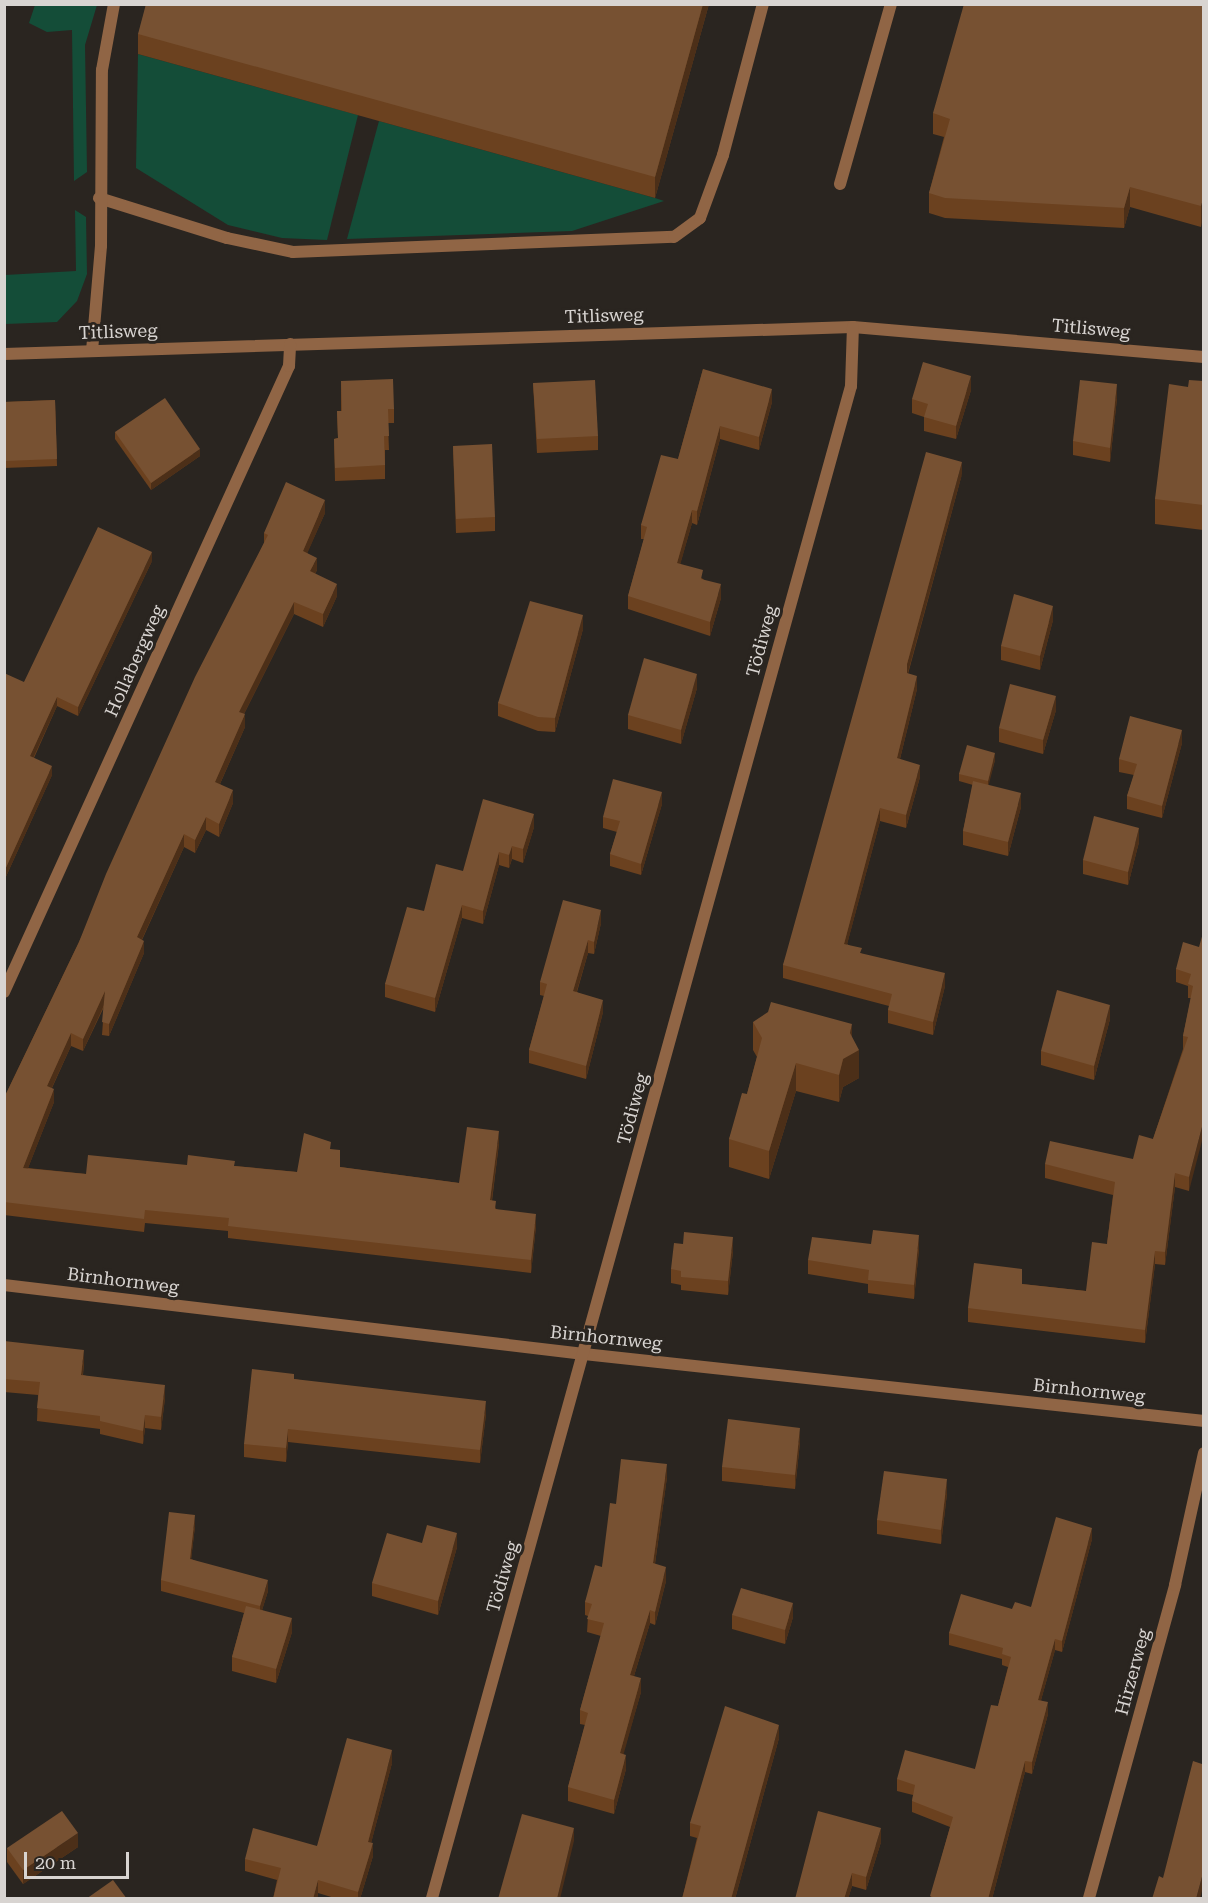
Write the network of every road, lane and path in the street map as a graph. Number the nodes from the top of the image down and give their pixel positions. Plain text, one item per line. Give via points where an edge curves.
1 (114, 4) edge
2 (763, 4) edge
3 (891, 4) edge
4 (840, 184) dead end
5 (99, 198) junction
6 (853, 327) junction
7 (290, 344) junction
8 (92, 351) junction
9 (4, 354) edge
10 (1203, 357) edge
11 (4, 992) edge
12 (4, 1285) edge
13 (584, 1354) junction
14 (1203, 1421) edge
15 (1203, 1453) edge
16 (432, 1899) edge
17 (1089, 1899) edge

1 - 5 street via 102,70
2 - 5 street via 723,155 699,218 674,237 293,252 227,238
3 - 4 street
5 - 8 street via 101,246
6 - 7 street, Titlisweg
6 - 10 street, Titlisweg
6 - 13 street, Tödiweg via 851,386
7 - 8 street, Titlisweg
7 - 11 street, Hollabergweg via 289,366
8 - 9 street, Titlisweg
12 - 13 street, Birnhornweg
13 - 14 street, Birnhornweg
13 - 16 street, Tödiweg
15 - 17 street, Hirzerweg via 1175,1585

